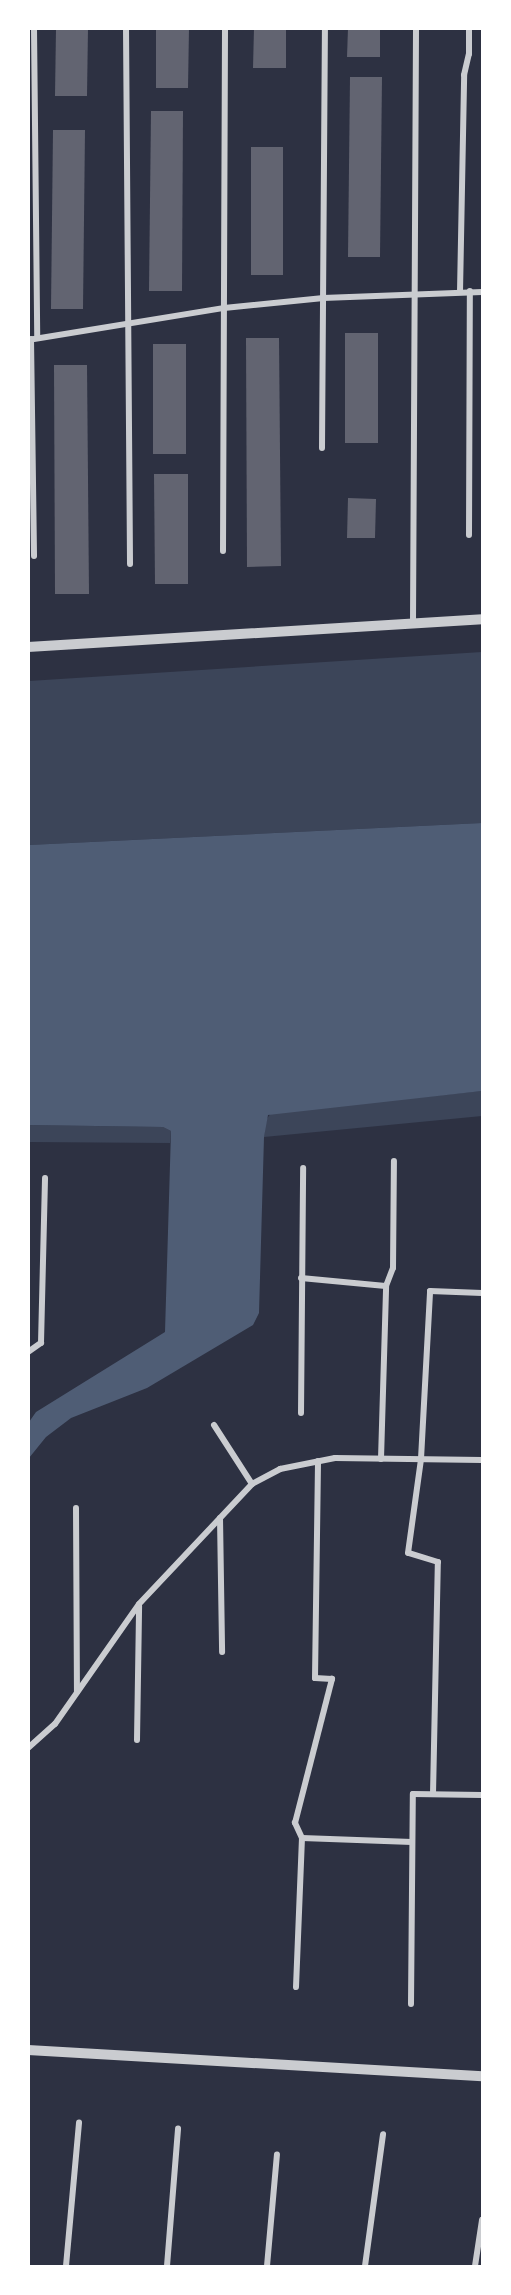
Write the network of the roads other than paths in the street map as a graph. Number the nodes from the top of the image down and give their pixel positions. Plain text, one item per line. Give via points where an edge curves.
1 (34, 28) edge
2 (126, 28) edge
3 (225, 28) edge
4 (326, 28) edge
5 (416, 28) edge
6 (469, 28) edge
7 (470, 291) junction
8 (460, 292) junction
9 (483, 292) edge
10 (415, 293) junction
11 (323, 298) junction
12 (224, 308) junction
13 (127, 323) junction
14 (32, 339) edge
15 (322, 448) dead end
16 (469, 535) dead end
17 (223, 551) dead end
18 (34, 556) dead end
19 (130, 564) dead end
20 (483, 619) edge
21 (413, 623) junction
22 (28, 647) edge
23 (394, 1161) dead end
24 (303, 1168) dead end
25 (45, 1178) dead end
26 (301, 1278) junction
27 (386, 1286) junction
28 (483, 1293) edge
29 (28, 1353) edge
30 (301, 1413) dead end
31 (214, 1425) dead end
32 (381, 1459) junction
33 (421, 1459) junction
34 (483, 1460) edge
35 (318, 1461) junction
36 (252, 1484) junction
37 (76, 1508) dead end
38 (220, 1517) junction
39 (139, 1604) junction
40 (222, 1652) dead end
41 (77, 1693) junction
42 (137, 1740) dead end
43 (28, 1748) edge
44 (433, 1794) junction
45 (483, 1796) edge
46 (302, 1838) junction
47 (412, 1842) junction
48 (296, 1987) dead end
49 (411, 2004) dead end
50 (28, 2050) edge
51 (483, 2076) edge
52 (80, 2123) dead end
53 (178, 2128) dead end
54 (383, 2134) dead end
55 (277, 2154) dead end
56 (483, 2220) edge
57 (66, 2266) edge
58 (167, 2266) edge
59 (267, 2266) edge
60 (365, 2266) edge
61 (475, 2266) edge

1 - 14 street
2 - 13 street
3 - 12 street
4 - 11 street
5 - 10 street
6 - 8 street via 464,75
7 - 8 street
7 - 9 street
7 - 16 street
8 - 10 street
10 - 11 street
10 - 21 street
11 - 12 street
11 - 15 street
12 - 13 street
12 - 17 street
13 - 14 street
13 - 19 street
14 - 18 street
20 - 21 street
21 - 22 street
23 - 27 street via 393,1268
24 - 26 street
25 - 29 street via 41,1343
26 - 27 street
26 - 30 street
27 - 32 street
28 - 33 street via 430,1291
31 - 36 street
32 - 33 street
32 - 35 street
33 - 34 street
33 - 44 street via 408,1553 438,1562
35 - 36 street via 280,1469
35 - 46 street via 315,1678 332,1679 295,1823
36 - 38 street
37 - 41 street
38 - 39 street
38 - 40 street
39 - 41 street
39 - 42 street
41 - 43 street via 55,1724
44 - 45 street
44 - 47 street via 413,1794
46 - 47 street
46 - 48 street
47 - 49 street
50 - 51 street
52 - 57 street
53 - 58 street
54 - 60 street
55 - 59 street
56 - 61 street

